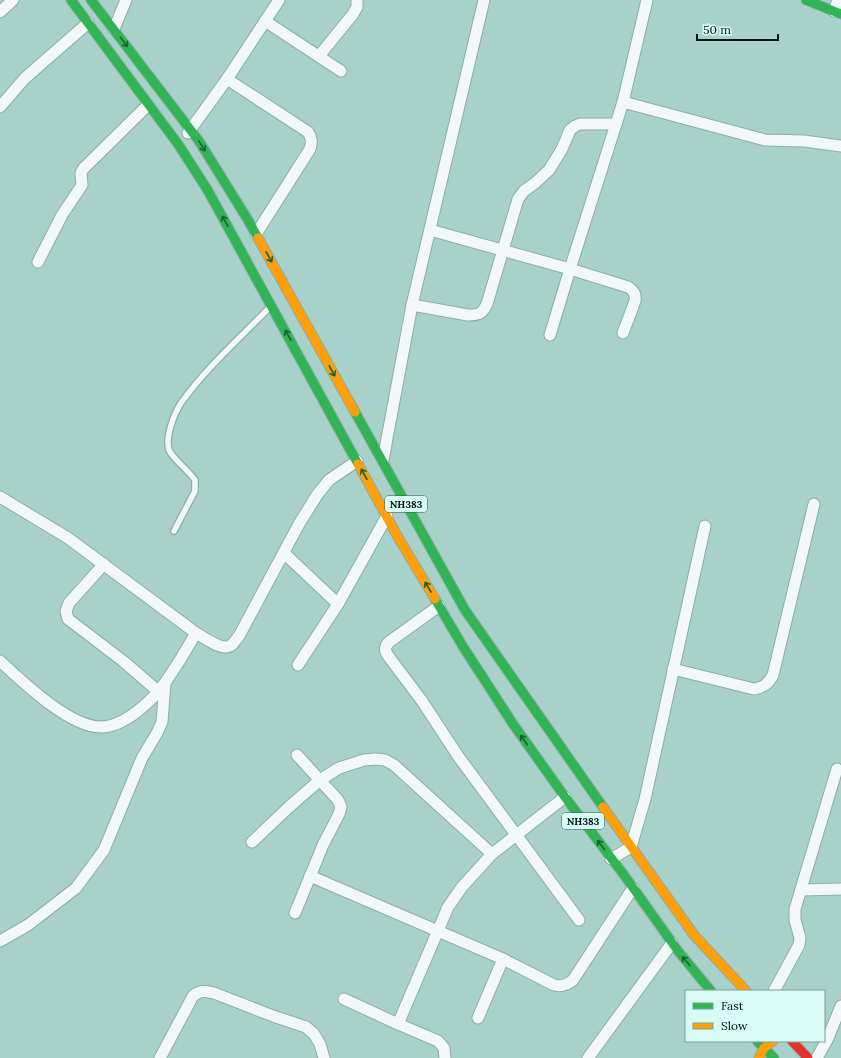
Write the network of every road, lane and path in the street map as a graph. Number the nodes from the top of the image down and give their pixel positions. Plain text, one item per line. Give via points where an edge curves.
1 (13, 0) edge
2 (71, 0) edge
3 (91, 0) edge
4 (126, 0) edge
5 (279, 0) edge
6 (357, 0) edge
7 (484, 0) edge
8 (645, 0) edge
9 (806, 0) edge
10 (838, 0) edge
11 (0, 12) edge
12 (837, 13) edge
13 (266, 21) junction
14 (88, 23) junction
15 (114, 29) junction
16 (319, 56) junction
17 (342, 71) dead end
18 (226, 79) junction
19 (623, 102) junction
20 (148, 105) junction
21 (0, 106) edge
22 (616, 124) junction
23 (191, 130) junction
24 (178, 144) junction
25 (841, 146) edge
26 (430, 230) junction
27 (256, 234) junction
28 (504, 250) junction
29 (38, 262) dead end
30 (570, 269) junction
31 (412, 305) junction
32 (272, 306) junction
33 (623, 333) dead end
34 (550, 335) dead end
35 (357, 461) junction
36 (382, 461) junction
37 (0, 498) edge
38 (814, 504) dead end
39 (387, 516) junction
40 (705, 526) dead end
41 (174, 531) dead end
42 (284, 553) junction
43 (104, 564) junction
44 (338, 604) junction
45 (439, 606) junction
46 (196, 632) junction
47 (0, 662) edge
48 (298, 665) dead end
49 (673, 669) junction
50 (162, 687) junction
51 (297, 754) dead end
52 (837, 769) dead end
53 (320, 780) junction
54 (565, 797) junction
55 (516, 835) junction
56 (252, 842) dead end
57 (631, 847) junction
58 (492, 854) junction
59 (611, 859) junction
60 (310, 876) junction
61 (633, 888) junction
62 (841, 889) edge
63 (801, 890) junction
64 (295, 913) dead end
65 (579, 920) dead end
66 (439, 931) junction
67 (0, 941) edge
68 (672, 943) junction
69 (503, 959) junction
70 (711, 990) edge
71 (745, 990) edge
72 (775, 990) edge
73 (344, 999) dead end
74 (841, 1006) edge
75 (478, 1018) dead end
76 (398, 1024) junction
77 (758, 1042) edge
78 (772, 1042) edge
79 (793, 1042) edge
80 (764, 1048) junction
81 (160, 1058) edge
82 (324, 1058) edge
83 (444, 1058) edge
84 (588, 1058) edge
85 (759, 1058) edge
86 (774, 1058) edge
87 (808, 1058) edge
88 (816, 1058) edge

1 - 11 street
2 - 14 main road, NH383
3 - 15 main road, NH383
4 - 15 street
5 - 13 street
6 - 16 street via 353,14
7 - 26 street
8 - 19 street
9 - 12 main road
10 - 12 street
13 - 16 street
13 - 18 street
14 - 20 main road, NH383
14 - 21 street via 25,78
15 -> 23 main road, NH383
16 - 17 street
18 - 23 street
18 - 27 street via 308,132 311,137 310,149
19 - 22 street
19 - 25 street via 765,140 804,141
20 - 24 main road, NH383
20 - 29 street via 82,169 82,185 62,215
22 - 28 street via 580,124 570,130 549,170 518,199
22 - 30 street
23 - 24 street
23 -> 27 main road, NH383
32 -> 24 main road, NH383 via 207,189
26 - 28 street
26 - 31 street
27 -> 36 main road, NH383
28 - 30 street
28 - 31 street via 484,311 468,315
30 - 33 street via 628,287 634,292 635,301
30 - 34 street
31 - 36 street
35 -> 32 main road, NH383
32 - 41 lane via 180,404 171,423 168,438 171,455 195,480 195,491
39 -> 35 main road, NH383
35 - 42 street via 329,480 317,495
36 - 57 main road, NH383 via 466,610
37 - 43 street via 68,538
38 - 49 street via 769,683 754,688
39 - 44 street
45 -> 39 main road, NH383
40 - 49 street
42 - 44 street
42 - 46 street via 232,645 227,648 219,647
43 - 46 street
43 - 50 street via 69,603 66,611 68,619 123,662
44 - 48 street
54 -> 45 main road, NH383 via 513,724
45 - 55 street via 389,642 385,652
46 - 50 street
47 - 50 street via 46,701 79,722 93,726 113,726 124,720
49 - 57 street via 645,799
50 - 67 street via 162,722 142,758 104,850 76,888 28,925
51 - 53 street
52 - 63 street
53 - 56 street
53 - 58 street via 339,768 364,760 385,760 394,765
53 - 60 street via 341,807
54 - 55 street
59 -> 54 main road, NH383
55 - 58 street
55 - 65 street
57 - 59 street
57 - 71 main road, NH383 via 694,935
58 - 66 street via 462,887 448,907
59 - 61 main road, NH383
60 - 64 street
60 - 66 street
61 - 68 main road, NH383
61 - 69 street via 568,985 554,985
62 - 63 street
63 - 72 street via 795,909 799,945
66 - 69 street
66 - 76 street
70 -> 68 main road, NH383
68 - 84 street
69 - 75 street
73 - 76 street
74 - 88 street via 828,1038
76 - 83 street via 438,1041 444,1048
77 - 80 main road
78 - 80 main road
79 - 87 main road
80 - 85 main road
80 - 86 main road
81 - 82 street via 193,996 198,992 214,993 306,1027 320,1044

